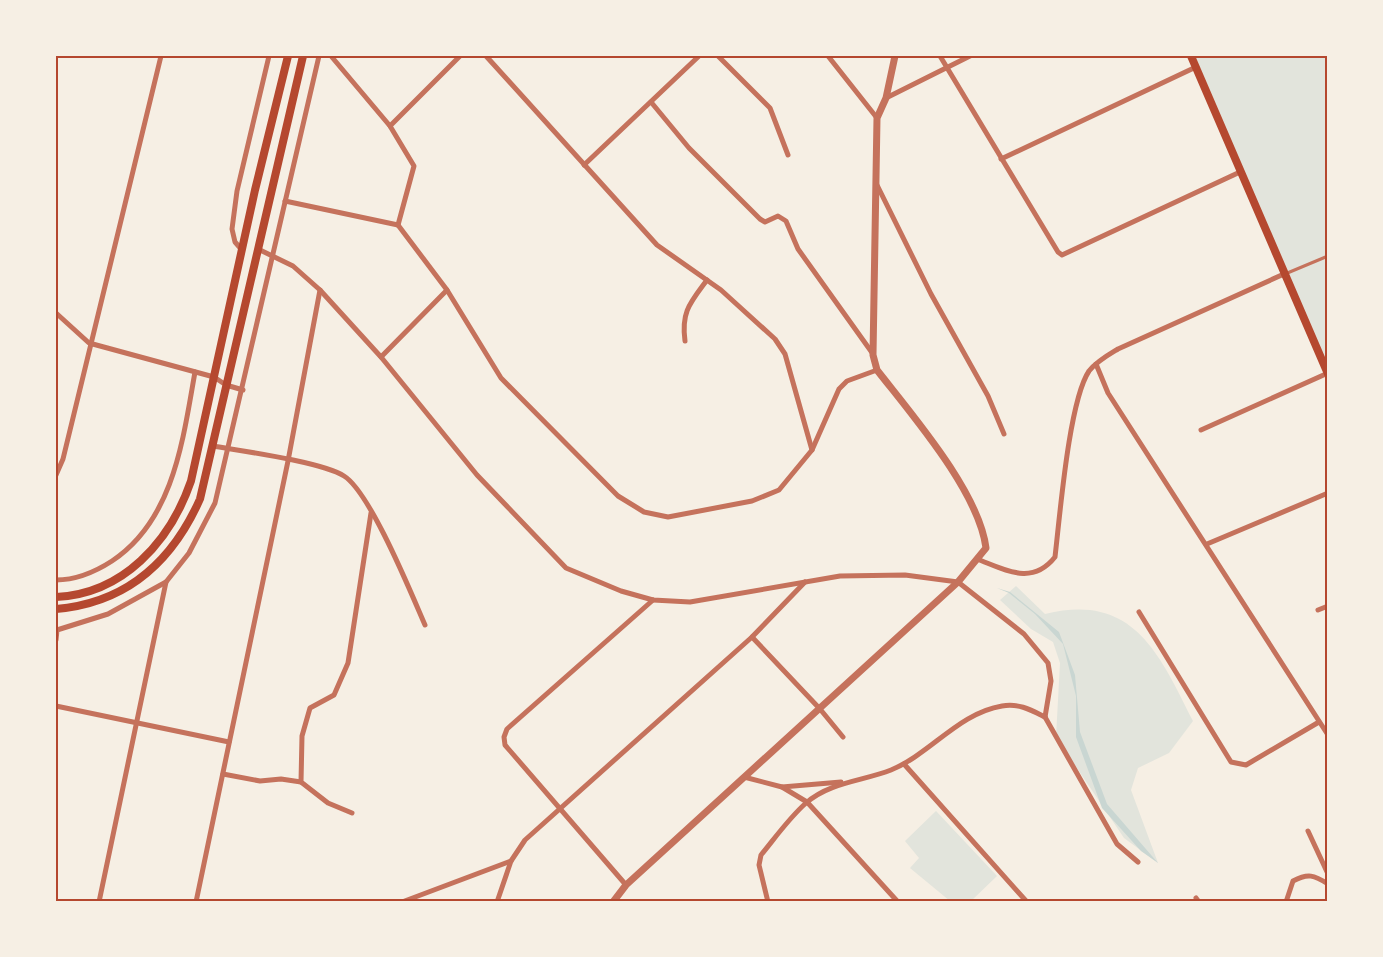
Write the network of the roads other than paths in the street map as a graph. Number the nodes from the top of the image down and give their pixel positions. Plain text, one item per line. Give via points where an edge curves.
1 (161, 56) edge
2 (269, 56) edge
3 (288, 56) edge
4 (303, 56) edge
5 (319, 56) edge
6 (332, 56) edge
7 (460, 56) edge
8 (486, 56) edge
9 (699, 56) edge
10 (718, 56) edge
11 (828, 56) edge
12 (895, 56) edge
13 (940, 56) edge
14 (970, 56) edge
15 (1191, 56) edge
16 (948, 67) junction
17 (1196, 67) junction
18 (886, 98) junction
19 (651, 102) junction
20 (877, 118) junction
21 (390, 126) junction
22 (788, 155) dead end
23 (1001, 159) junction
24 (584, 165) junction
25 (1240, 172) junction
26 (875, 181) junction
27 (285, 201) junction
28 (398, 225) junction
29 (258, 249) junction
30 (242, 250) junction
31 (272, 255) junction
32 (1328, 256) edge
33 (1284, 274) junction
34 (707, 280) junction
35 (320, 290) junction
36 (447, 290) junction
37 (56, 313) edge
38 (685, 341) dead end
39 (89, 343) junction
40 (873, 355) junction
41 (381, 357) junction
42 (1096, 363) junction
43 (877, 370) junction
44 (195, 372) junction
45 (1327, 373) edge
46 (214, 377) junction
47 (226, 385) junction
48 (243, 390) junction
49 (1200, 430) dead end
50 (1004, 434) dead end
51 (213, 446) junction
52 (229, 449) junction
53 (812, 450) junction
54 (288, 461) junction
55 (56, 476) edge
56 (1328, 493) edge
57 (200, 500) junction
58 (215, 503) junction
59 (371, 513) junction
60 (1207, 544) junction
61 (977, 559) junction
62 (56, 580) edge
63 (806, 580) junction
64 (166, 582) junction
65 (958, 582) junction
66 (56, 597) edge
67 (653, 600) junction
68 (1328, 606) edge
69 (56, 609) edge
70 (1318, 610) dead end
71 (1139, 612) dead end
72 (425, 625) dead end
73 (752, 638) junction
74 (56, 640) edge
75 (56, 706) edge
76 (820, 709) junction
77 (1045, 717) junction
78 (1319, 722) junction
79 (137, 723) junction
80 (1328, 735) edge
81 (843, 737) dead end
82 (229, 742) junction
83 (904, 764) junction
84 (223, 774) junction
85 (744, 777) junction
86 (301, 782) junction
87 (845, 782) junction
88 (782, 787) junction
89 (807, 802) junction
90 (559, 809) junction
91 (352, 813) dead end
92 (1308, 831) dead end
93 (511, 861) junction
94 (1138, 862) dead end
95 (1328, 874) edge
96 (1328, 884) edge
97 (626, 885) junction
98 (99, 902) edge
99 (196, 902) edge
100 (402, 902) edge
101 (497, 902) edge
102 (613, 902) edge
103 (768, 902) edge
104 (898, 902) edge
105 (1027, 902) edge
106 (1286, 902) edge

1 - 39 street
2 - 30 street via 237,190 232,229
3 - 30 main road
4 - 29 main road
5 - 27 street
6 - 21 street
7 - 21 street
8 - 24 street
9 - 19 street
10 - 22 street via 770,108
11 - 20 street
12 - 18 street
13 - 16 street
14 - 16 street
15 - 17 main road
16 - 18 street
16 - 23 street
17 - 23 street
17 - 25 main road
18 - 20 street
19 - 24 street
19 - 40 street via 760,219 765,222 778,216 786,221 798,249
20 - 26 street
21 - 28 street via 414,166
23 - 25 street via 1058,252 1067,254
24 - 34 street via 657,245
25 - 33 main road
26 - 40 street
26 - 50 street via 931,294 988,396
27 - 28 street
27 - 31 street
28 - 36 street
29 - 31 street
29 - 47 main road
30 - 46 main road
31 - 35 street via 293,266
31 - 48 street
32 - 33 lane
33 - 42 street via 1118,349
33 - 45 main road
34 - 38 street via 687,307 682,322
34 - 53 street via 754,318 785,354
35 - 41 street
35 - 54 street
36 - 41 street
36 - 53 street via 501,378 618,496 644,512 668,518 766,498 779,490
37 - 39 street
39 - 44 street
39 - 55 street
40 - 43 street
41 - 67 street via 477,475 566,568
42 - 60 street via 1108,393
42 - 61 street via 1077,399 1054,557 1046,568 1031,573 1012,573
43 - 53 street via 847,381 839,389
43 - 61 street via 961,484 985,534 986,548
44 - 46 street
44 - 62 street via 182,446 170,486 155,516 115,559 89,573
45 - 49 street
46 - 47 street
46 - 66 main road via 191,481 184,502 162,539 130,571 111,582 93,591
47 - 48 street
47 - 51 main road
48 - 52 street
51 - 52 street
51 - 57 main road
52 - 54 street
52 - 58 street
54 - 59 street via 344,476
54 - 82 street
56 - 60 street
57 - 58 street
57 - 69 main road via 182,536 135,583 89,604
58 - 64 street via 189,553
59 - 72 street via 397,560
59 - 86 street via 348,663 334,695 310,708 302,736
60 - 78 street
61 - 65 street
63 - 65 street via 905,574
63 - 67 street via 690,602
63 - 73 street
64 - 74 street via 108,614 57,630
64 - 79 street
65 - 76 street
65 - 77 street via 1024,634 1048,663 1051,681
67 - 90 street via 507,729 505,745
68 - 70 street
71 - 78 street via 1231,762 1245,765
73 - 76 street
73 - 90 street
75 - 79 street
76 - 81 street
76 - 85 street
77 - 83 street via 1024,706 1000,706 976,714
77 - 94 street via 1117,844
78 - 80 street
79 - 82 street
79 - 98 street
82 - 84 street
83 - 87 street
83 - 105 street
84 - 86 street via 260,781
84 - 99 street
85 - 88 street
85 - 97 street
86 - 91 street via 328,803
87 - 88 street
87 - 89 street
88 - 89 street
89 - 103 street via 761,855 759,865
89 - 104 street
90 - 93 street via 525,840
90 - 97 street
92 - 95 street
93 - 100 street
93 - 101 street
96 - 106 street via 1314,875 1305,875 1293,881
97 - 102 street

